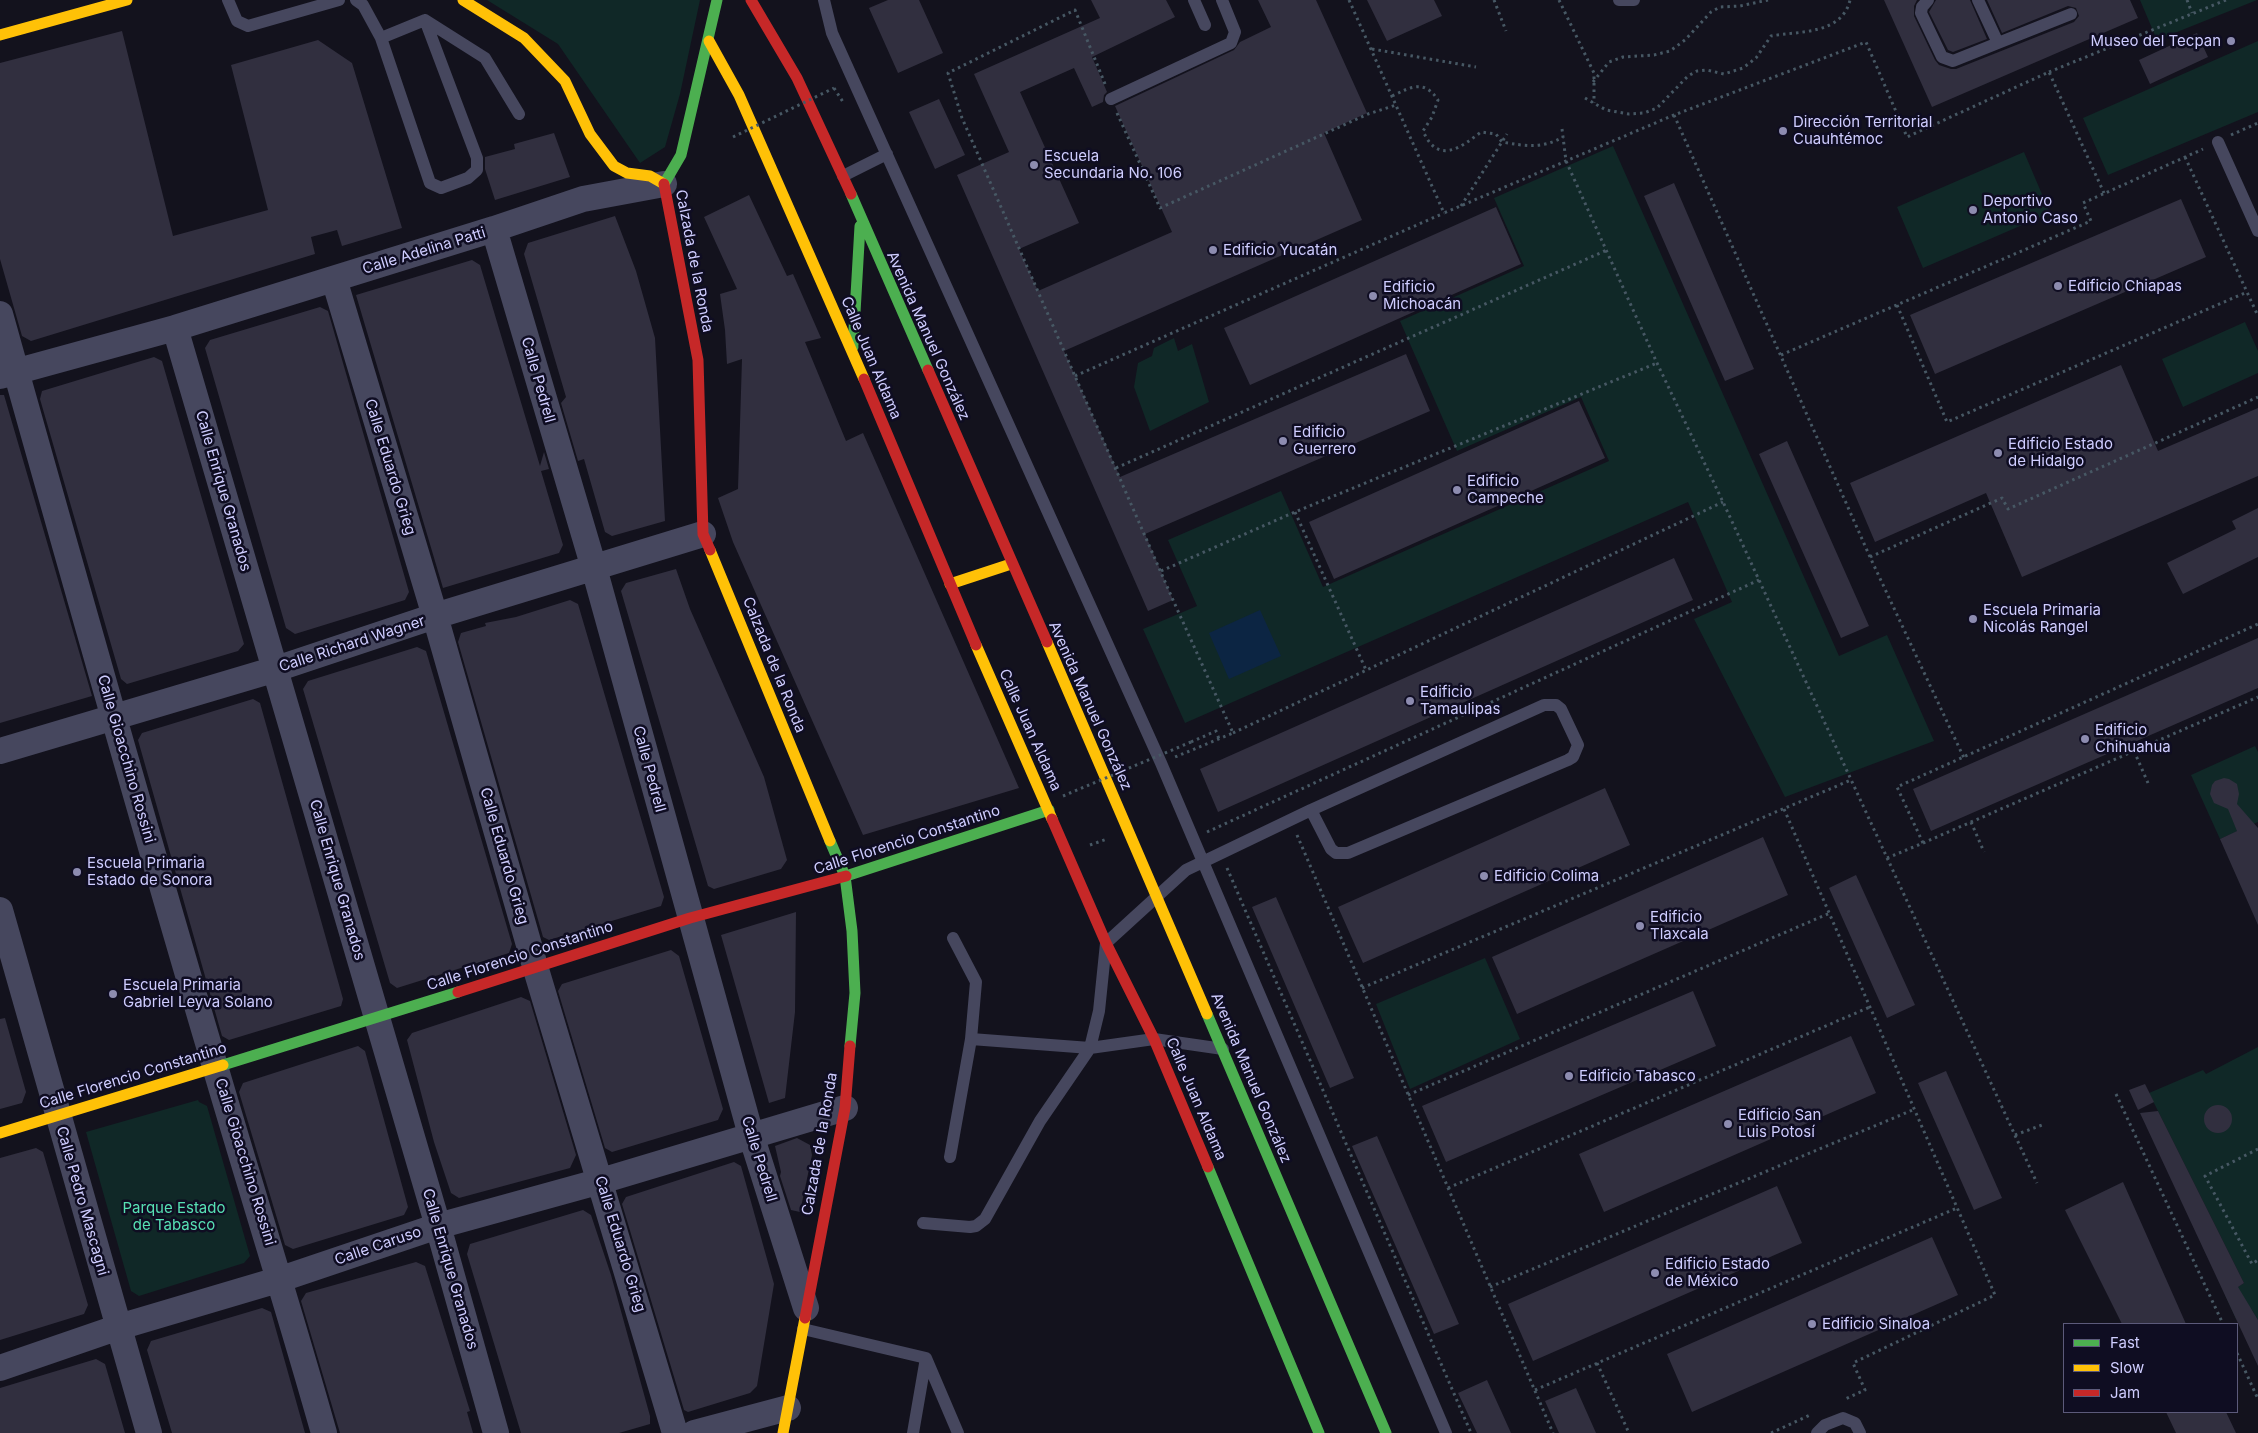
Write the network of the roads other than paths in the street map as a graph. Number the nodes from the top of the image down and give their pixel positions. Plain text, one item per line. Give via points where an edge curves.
1 (127, 0) edge
2 (228, 0) edge
3 (339, 0) edge
4 (356, 0) edge
5 (463, 0) edge
6 (717, 0) edge
7 (751, 0) edge
8 (824, 0) edge
9 (1194, 0) edge
10 (1222, 0) edge
11 (1619, 0) edge
12 (1634, 0) edge
13 (1928, 0) edge
14 (1978, 0) edge
15 (2071, 14) dead end
16 (424, 20) junction
17 (1205, 25) dead end
18 (0, 35) edge
19 (381, 38) junction
20 (709, 41) junction
21 (1998, 43) junction
22 (1111, 99) road end
23 (519, 114) dead end
24 (2218, 142) road end
25 (887, 154) junction
26 (843, 176) junction
27 (664, 184) junction
28 (860, 219) junction
29 (494, 229) junction
30 (2258, 231) edge
31 (334, 279) junction
32 (0, 314) edge
33 (175, 328) junction
34 (853, 352) junction
35 (8, 373) edge
36 (703, 534) junction
37 (1011, 564) junction
38 (594, 568) junction
39 (950, 584) junction
40 (435, 616) junction
41 (276, 669) junction
42 (113, 718) junction
43 (0, 751) edge
44 (1049, 810) junction
45 (1312, 810) junction
46 (1202, 861) junction
47 (845, 876) junction
48 (1157, 897) junction
49 (0, 910) edge
50 (690, 918) junction
51 (953, 938) dead end
52 (1106, 943) junction
53 (535, 966) junction
54 (376, 1018) junction
55 (971, 1039) junction
56 (1154, 1039) junction
57 (1090, 1048) junction
58 (1223, 1049) junction
59 (215, 1066) junction
60 (845, 1108) junction
61 (57, 1116) junction
62 (0, 1133) edge
63 (750, 1135) junction
64 (950, 1157) dead end
65 (601, 1181) junction
66 (923, 1223) dead end
67 (438, 1226) junction
68 (281, 1280) junction
69 (804, 1319) junction
70 (119, 1327) junction
71 (926, 1358) junction
72 (0, 1368) edge
73 (786, 1421) edge
74 (149, 1433) edge
75 (324, 1433) edge
76 (496, 1433) edge
77 (676, 1433) edge
78 (694, 1433) edge
79 (913, 1433) edge
80 (958, 1433) edge
81 (1318, 1433) edge
82 (1385, 1433) edge
83 (1446, 1433) edge
84 (1817, 1433) edge
85 (1860, 1433) edge

1 - 18 street
2 - 3 lane via 237,21 248,26
4 - 19 lane via 368,13
5 - 27 street, Calzada de la Ronda via 524,38 565,81 590,134 614,166 627,173 650,176
6 - 20 street
7 - 26 street, Avenida Manuel González via 797,78
8 - 25 lane via 832,33
9 - 17 lane
10 - 22 lane via 1235,32 1231,43
11 - 12 lane
13 - 21 lane via 1922,7 1923,19 1942,57 1953,61
14 - 21 lane
15 - 21 lane
16 - 19 lane
16 - 19 lane via 478,164 473,175 447,187 435,187 427,178
16 - 23 lane via 485,58
20 - 27 street via 681,154
20 - 34 street, Calle Juan Aldama via 739,95
24 - 30 lane
25 - 26 lane
25 - 46 lane
26 - 28 street, Avenida Manuel González
27 - 29 street, Calle Adelina Patti via 582,199
27 - 36 street, Calzada de la Ronda via 698,360
28 - 34 street
28 - 37 street, Avenida Manuel González
29 - 31 street, Calle Adelina Patti
29 - 38 street, Calle Pedrell
31 - 33 street, Calle Adelina Patti
31 - 40 street, Calle Eduardo Grieg
32 - 35 street, Calle Gioacchino Rossini
33 - 35 street, Calle Adelina Patti
33 - 41 street, Calle Enrique Granados
34 - 39 street, Calle Juan Aldama
35 - 42 street, Calle Gioacchino Rossini
36 - 38 street, Calle Richard Wagner
36 - 47 street, Calzada de la Ronda
37 - 39 street
37 - 48 street, Avenida Manuel González
38 - 40 street, Calle Richard Wagner
38 - 50 street, Calle Pedrell
39 - 44 street, Calle Juan Aldama
40 - 41 street, Calle Richard Wagner
40 - 53 street, Calle Eduardo Grieg
41 - 42 street, Calle Richard Wagner
41 - 54 street, Calle Enrique Granados
42 - 43 street, Calle Richard Wagner
42 - 59 street, Calle Gioacchino Rossini
44 - 47 street, Calle Florencio Constantino
44 - 52 street, Calle Juan Aldama
45 - 45 lane via 1544,705 1556,705 1561,709 1578,745 1577,752 1568,760 1348,853 1336,853 1331,849
45 - 46 lane
46 - 48 lane via 1186,870
46 - 83 lane
47 - 50 street, Calle Florencio Constantino
47 - 60 street, Calzada de la Ronda via 855,993
48 - 52 lane
48 - 58 street, Avenida Manuel González
49 - 61 street, Calle Pedro Mascagni
50 - 53 street, Calle Florencio Constantino
50 - 63 street, Calle Pedrell
51 - 55 lane via 976,982
52 - 56 street, Calle Juan Aldama
52 - 57 lane via 1100,1011
53 - 54 street, Calle Florencio Constantino
53 - 65 street, Calle Eduardo Grieg
54 - 59 street, Calle Florencio Constantino
54 - 67 street, Calle Enrique Granados
55 - 57 lane
55 - 64 lane
56 - 57 lane
56 - 58 lane
56 - 81 street, Calle Juan Aldama
57 - 66 lane via 1040,1121 982,1224 970,1227
58 - 82 street, Avenida Manuel González
59 - 61 street, Calle Florencio Constantino
59 - 68 street, Calle Gioacchino Rossini
60 - 63 street, Calle Caruso
60 - 69 street, Calzada de la Ronda
61 - 62 street, Calle Florencio Constantino
61 - 70 street, Calle Pedro Mascagni
63 - 65 street, Calle Caruso
63 - 69 street, Calle Pedrell
65 - 67 street, Calle Caruso
65 - 77 street, Calle Eduardo Grieg
67 - 68 street, Calle Caruso
67 - 76 street, Calle Enrique Granados
68 - 70 street, Calle Caruso
68 - 75 street, Calle Gioacchino Rossini
69 - 71 lane
69 - 73 street, Calzada de la Ronda
70 - 72 street, Calle Caruso
70 - 74 street, Calle Pedro Mascagni
71 - 79 lane
71 - 80 lane
73 - 78 street
84 - 85 lane via 1825,1425 1843,1418 1855,1423

